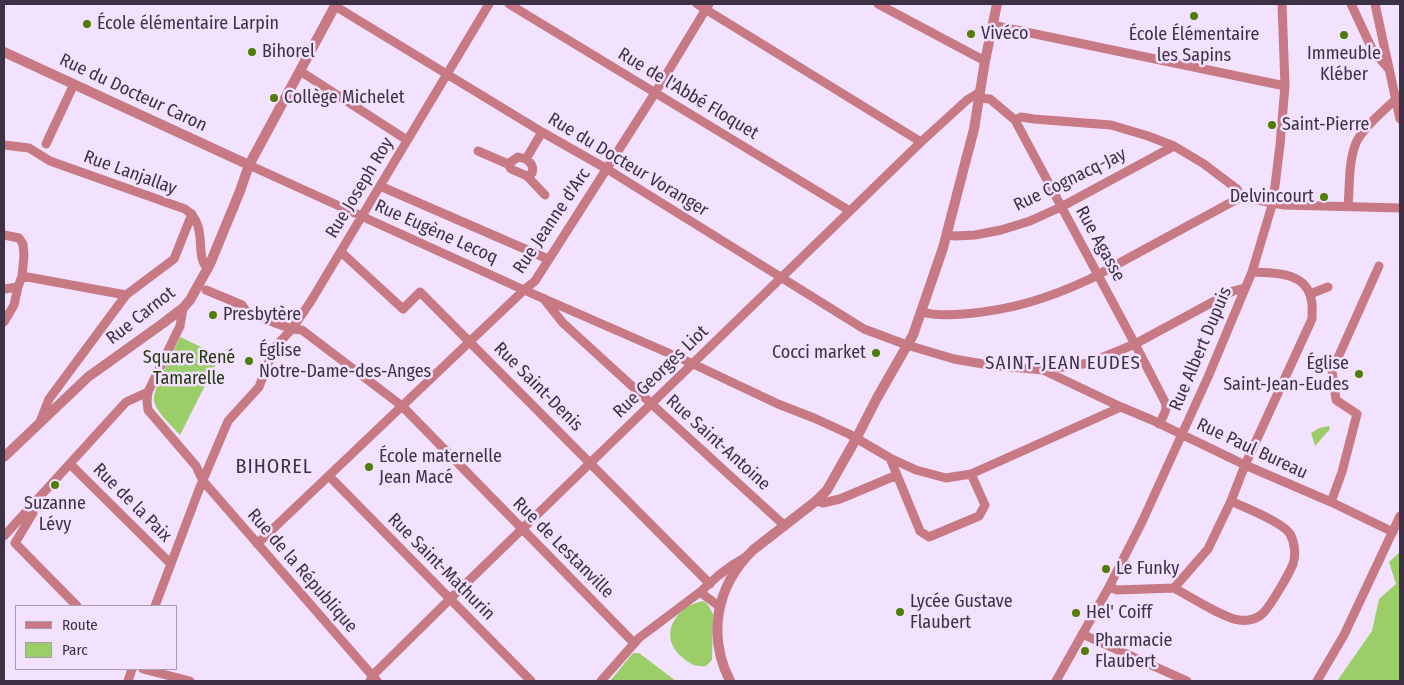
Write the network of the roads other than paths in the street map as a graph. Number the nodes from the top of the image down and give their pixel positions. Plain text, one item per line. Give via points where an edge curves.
1 (489, 4) edge
2 (509, 4) edge
3 (697, 4) edge
4 (878, 4) edge
5 (997, 4) edge
6 (1282, 4) edge
7 (1351, 4) edge
8 (1375, 4) edge
9 (335, 5) edge
10 (707, 6) edge
11 (992, 25) junction
12 (4, 52) edge
13 (985, 61) junction
14 (1389, 68) junction
15 (300, 71) junction
16 (447, 74) junction
17 (74, 84) junction
18 (1285, 86) junction
19 (655, 93) junction
20 (980, 95) junction
21 (1395, 100) junction
22 (1400, 119) edge
23 (1015, 120) junction
24 (542, 132) junction
25 (407, 140) junction
26 (922, 142) junction
27 (46, 144) dead end
28 (4, 145) edge
29 (1174, 146) junction
30 (478, 151) dead end
31 (526, 159) junction
32 (508, 164) junction
33 (249, 165) junction
34 (607, 170) junction
35 (527, 176) junction
36 (380, 186) junction
37 (545, 195) dead end
38 (1241, 196) junction
39 (1272, 202) junction
40 (1348, 206) junction
41 (1061, 207) junction
42 (1400, 208) edge
43 (850, 211) junction
44 (192, 214) junction
45 (362, 216) junction
46 (4, 235) edge
47 (947, 235) junction
48 (341, 252) junction
49 (548, 259) junction
50 (1379, 266) dead end
51 (208, 269) junction
52 (1252, 272) junction
53 (1098, 275) junction
54 (22, 276) junction
55 (782, 278) junction
56 (18, 287) junction
57 (1328, 287) dead end
58 (1245, 288) junction
59 (4, 289) edge
60 (206, 290) dead end
61 (524, 290) junction
62 (1310, 294) junction
63 (126, 295) junction
64 (543, 298) junction
65 (182, 308) junction
66 (569, 309) junction
67 (922, 312) junction
68 (4, 322) edge
69 (563, 323) junction
70 (292, 330) junction
71 (470, 342) junction
72 (1135, 344) junction
73 (907, 345) junction
74 (693, 364) junction
75 (1042, 370) junction
76 (148, 392) junction
77 (652, 404) junction
78 (402, 406) junction
79 (1121, 407) junction
80 (40, 422) junction
81 (1159, 424) junction
82 (1181, 434) junction
83 (856, 439) junction
84 (4, 457) edge
85 (890, 458) junction
86 (590, 463) junction
87 (70, 464) junction
88 (1245, 465) junction
89 (971, 474) junction
90 (897, 475) junction
91 (329, 476) junction
92 (203, 481) junction
93 (816, 501) junction
94 (1231, 501) junction
95 (1331, 502) junction
96 (31, 507) junction
97 (1400, 516) edge
98 (785, 526) junction
99 (522, 529) junction
100 (1393, 532) junction
101 (4, 536) edge
102 (257, 544) junction
103 (745, 558) junction
104 (171, 564) junction
105 (711, 582) junction
106 (727, 584) junction
107 (1109, 587) junction
108 (1174, 588) junction
109 (700, 592) junction
110 (450, 600) junction
111 (76, 605) edge
112 (155, 605) edge
113 (720, 607) junction
114 (1082, 634) junction
115 (635, 641) junction
116 (147, 670) edge
117 (373, 679) edge
118 (190, 681) edge
119 (532, 681) edge
120 (601, 681) edge
121 (730, 681) edge
122 (1056, 681) edge
123 (1187, 681) edge
124 (1317, 681) edge

1 - 16 street, Rue Joseph Roy
2 - 19 street, Rue de l'Abbé Floquet
3 - 10 street
4 - 13 street
5 - 11 street
6 - 18 street, Rue Albert Dupuis
7 - 14 street via 1373,51
8 - 14 street
9 - 15 street, Rue Carnot
9 - 16 street, Rue du Docteur Voranger
10 - 19 street, Rue Jeanne d'Arc
10 - 26 street
11 - 13 street
11 - 18 street
12 - 17 street, Rue du Docteur Caron
13 - 20 street
14 - 21 street
15 - 25 street
15 - 33 street, Rue Carnot
16 - 24 street, Rue du Docteur Voranger
16 - 25 street, Rue Joseph Roy
17 - 27 street
17 - 33 street, Rue du Docteur Caron
18 - 39 street, Rue Albert Dupuis
19 - 34 street, Rue Jeanne d'Arc
19 - 43 street, Rue de l'Abbé Floquet
20 - 23 street, Rue Agasse via 990,99
20 - 26 street, Rue Georges Liot via 967,100
20 - 47 street
21 - 22 street
21 - 40 street via 1356,141 1351,158
23 - 29 street via 1021,117 1110,125
23 - 41 street, Rue Agasse
24 - 31 street
24 - 34 street, Rue du Docteur Voranger
25 - 36 street, Rue Joseph Roy
26 - 43 street, Rue Georges Liot
28 - 44 street, Rue Lanjallay via 29,148 50,161
29 - 38 street via 1204,164 1236,188
29 - 41 street, Rue Cognacq-Jay
30 - 32 street
31 - 32 street via 518,157
31 - 35 street via 533,168
32 - 35 street via 511,169
33 - 45 street, Rue Eugène Lecoq
33 - 51 street, Rue Carnot
34 - 49 street, Rue Jeanne d'Arc
34 - 55 street, Rue du Docteur Voranger
35 - 37 street
36 - 45 street, Rue Joseph Roy
36 - 49 street
38 - 39 street
38 - 53 street
39 - 40 street
39 - 52 street, Rue Albert Dupuis
40 - 42 street
41 - 47 street, Rue Cognacq-Jay via 1001,230
41 - 53 street, Rue Agasse
43 - 55 street, Rue Georges Liot
44 - 51 street, Rue Lanjallay via 199,229 204,266
44 - 63 street via 174,259
45 - 48 street, Rue Joseph Roy
45 - 61 street, Rue Eugène Lecoq
46 - 54 street via 19,238 23,244
47 - 67 street
48 - 70 street, Rue Joseph Roy
48 - 71 street, Rue Saint-Denis via 403,310 420,292
49 - 61 street, Rue Jeanne d'Arc via 535,281
50 - 95 street via 1332,371 1336,400 1357,414
51 - 65 street, Rue Carnot
52 - 58 street, Rue Albert Dupuis
52 - 62 street via 1295,277
53 - 67 street via 1067,290 1012,308 959,314
53 - 72 street, Rue Agasse
54 - 56 street
54 - 63 street
55 - 73 street, Rue du Docteur Voranger via 864,329
55 - 74 street, Rue Georges Liot
56 - 59 street
56 - 68 street via 14,305
57 - 62 street
58 - 72 street
58 - 82 street, Rue Albert Dupuis
60 - 70 street, Rue de Lestanville
61 - 64 street, Rue Eugène Lecoq
61 - 71 street, Rue Jeanne d'Arc
62 - 88 street via 1312,319
63 - 80 street via 49,398
64 - 66 street, Rue Eugène Lecoq
64 - 69 street, Rue Saint-Antoine
65 - 76 street via 180,326
65 - 80 street, Rue Carnot via 88,377
66 - 69 street
66 - 74 street, Rue Eugène Lecoq
67 - 73 street
69 - 77 street, Rue Saint-Antoine
70 - 78 street, Rue de Lestanville via 302,330
70 - 92 street, Rue Joseph Roy via 274,348 259,387 228,421
71 - 78 street, Rue Jeanne d'Arc
71 - 86 street, Rue Saint-Denis
72 - 75 street via 1089,363
72 - 81 street, Rue Agasse via 1166,407
73 - 75 street, Rue du Docteur Voranger via 981,364
73 - 83 street
74 - 77 street, Rue Georges Liot
74 - 83 street, Rue Eugène Lecoq
75 - 79 street, Rue Paul Bureau
76 - 87 street via 126,402
76 - 92 street, Rue de la République via 148,410 196,466
77 - 86 street, Rue Georges Liot
77 - 98 street, Rue Saint-Antoine
78 - 91 street, Rue Jeanne d'Arc
78 - 99 street, Rue de Lestanville
79 - 81 street, Rue Paul Bureau
79 - 89 street, Rue Eugène Lecoq
80 - 84 street, Rue Carnot
81 - 82 street, Rue Paul Bureau
82 - 88 street, Rue Paul Bureau
82 - 107 street, Rue Albert Dupuis
83 - 85 street, Rue Eugène Lecoq
83 - 93 street via 827,490
85 - 89 street, Rue Eugène Lecoq via 916,470 946,478
85 - 90 street
86 - 99 street, Rue Georges Liot
86 - 105 street, Rue Saint-Denis
87 - 96 street
87 - 104 street, Rue de la Paix
88 - 94 street
88 - 95 street, Rue Paul Bureau
89 - 90 street via 985,505 979,516 929,537 920,531
90 - 93 street via 840,499 823,503
91 - 102 street, Rue Jeanne d'Arc
91 - 110 street, Rue Saint-Mathurin
92 - 102 street, Rue de la République
92 - 104 street
93 - 98 street
94 - 108 street via 1208,549
94 - 108 street via 1284,527 1295,546 1293,563 1268,609 1249,620 1237,620
95 - 100 street, Rue Paul Bureau
96 - 101 street
96 - 111 street via 33,514 15,543
97 - 100 street
98 - 103 street
99 - 110 street, Rue Georges Liot
99 - 115 street, Rue de Lestanville
100 - 124 street via 1344,635
102 - 117 street, Rue de la République
103 - 105 street
103 - 106 street
104 - 112 street
105 - 106 street
105 - 109 street
106 - 113 street
107 - 108 street via 1117,590
107 - 114 street, Rue Albert Dupuis
109 - 113 street
109 - 115 street
110 - 117 street, Rue Georges Liot
110 - 119 street, Rue Saint-Mathurin
113 - 121 street via 717,642
114 - 122 street, Rue Albert Dupuis
114 - 123 street
115 - 120 street
116 - 118 street

